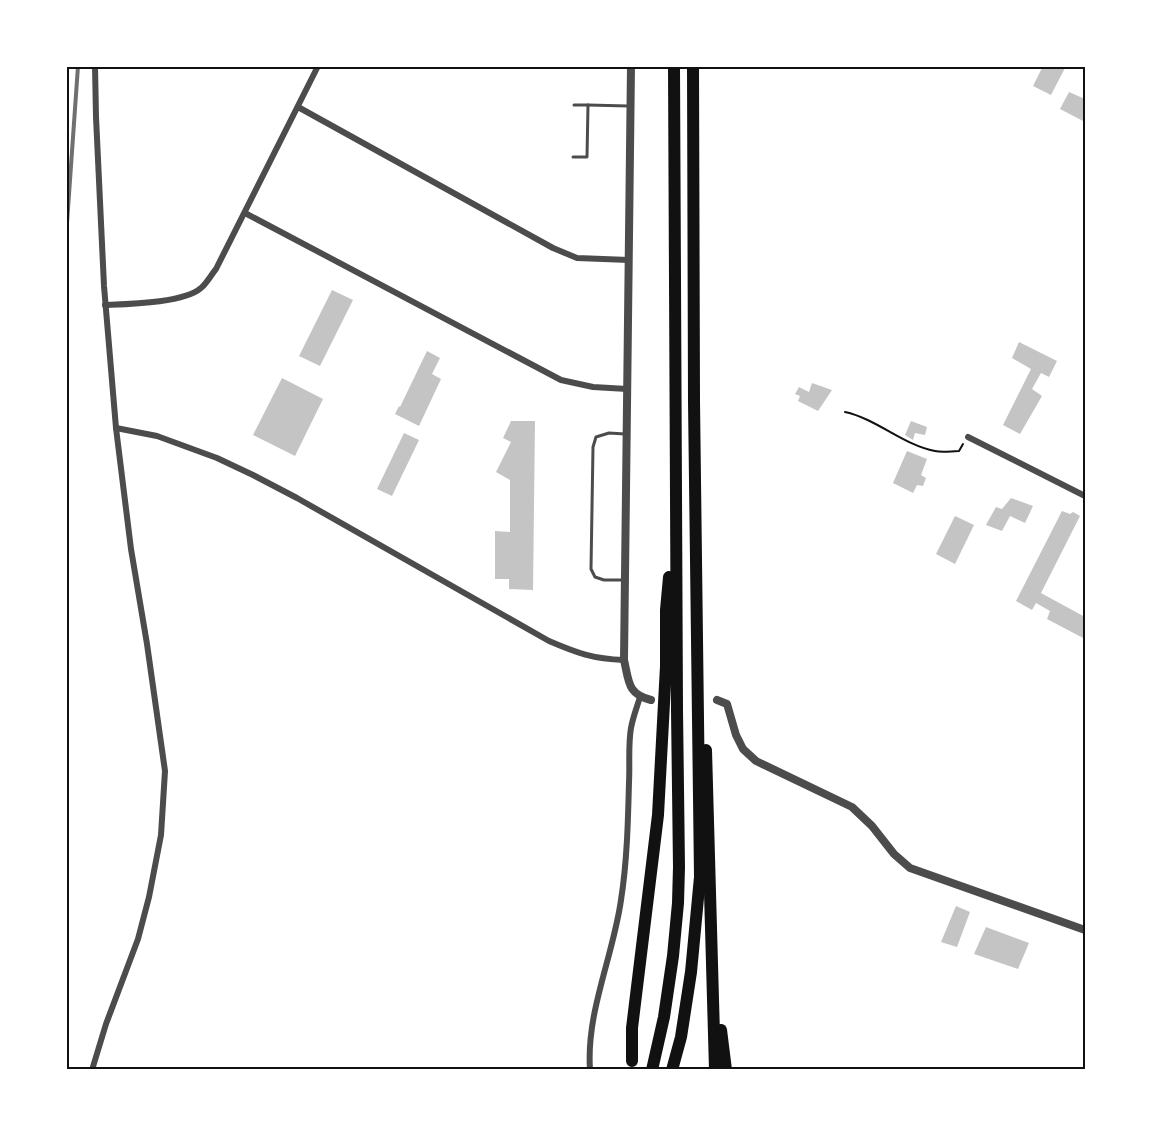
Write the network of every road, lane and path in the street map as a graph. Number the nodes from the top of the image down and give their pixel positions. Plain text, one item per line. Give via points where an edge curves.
1 (95, 66) edge
2 (318, 66) edge
3 (631, 66) edge
4 (674, 66) edge
5 (693, 66) edge
6 (574, 105) dead end
7 (588, 105) junction
8 (631, 106) junction
9 (298, 107) junction
10 (573, 157) dead end
11 (245, 213) junction
12 (629, 260) junction
13 (105, 305) junction
14 (627, 389) junction
15 (694, 401) junction
16 (845, 412) dead end
17 (116, 428) junction
18 (627, 434) junction
19 (968, 437) joint
20 (1085, 496) edge
21 (676, 522) junction
22 (625, 580) junction
23 (624, 660) junction
24 (639, 697) junction
25 (651, 700) dead end
26 (717, 700) dead end
27 (1085, 930) edge
28 (713, 977) junction
29 (632, 1061) dead end
30 (92, 1070) edge
31 (590, 1070) edge
32 (652, 1070) edge
33 (672, 1070) edge
34 (715, 1070) edge
35 (726, 1070) edge

1 - 13 street
2 - 9 street
3 - 8 street
4 - 21 highway
5 - 15 highway
6 - 7 lane
7 - 8 lane
7 - 10 lane via 587,157
8 - 12 street
9 - 11 street
9 - 12 street via 553,248 577,258
11 - 13 street via 216,270 200,289 180,297
11 - 14 street via 561,380
12 - 14 street
13 - 17 street
14 - 18 street
15 - 28 highway
15 - 33 highway via 700,877 691,972
16 - 19 path via 937,452 959,451
17 - 23 street via 158,436 217,458 297,498 549,640 590,656
17 - 30 street via 165,771 161,835 149,897
18 - 22 street
18 - 22 lane via 597,436 593,447 591,558 595,577
19 - 20 street
21 - 29 highway via 666,610 658,815 632,1028
21 - 32 highway via 678,903 664,1017
22 - 23 street
23 - 24 street via 629,684
24 - 25 street
24 - 31 street via 631,728 621,900 600,987
26 - 27 street via 727,704 743,749 756,761 852,807 910,868
28 - 34 highway
28 - 35 highway

